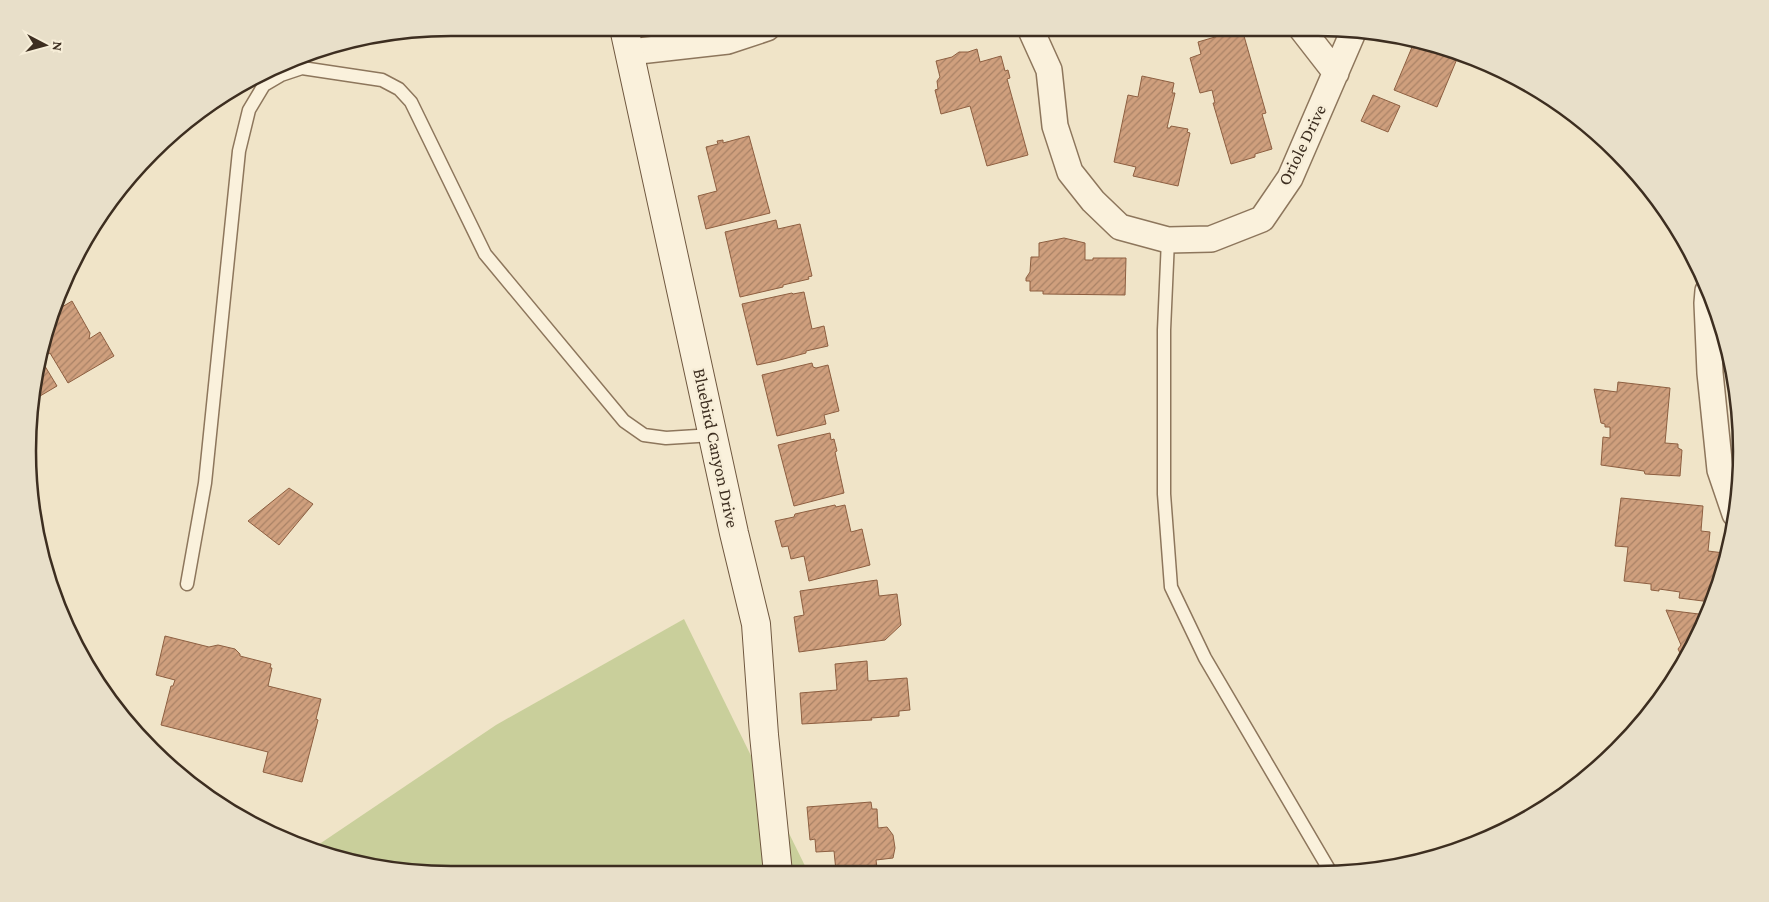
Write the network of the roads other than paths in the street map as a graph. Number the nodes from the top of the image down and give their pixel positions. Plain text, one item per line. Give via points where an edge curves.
1 (743, 36) edge
2 (1034, 36) edge
3 (1307, 36) edge
4 (1351, 38) edge
5 (627, 40) edge
6 (1336, 73) junction
7 (1168, 240) junction
8 (1707, 308) edge
9 (713, 435) junction
10 (1730, 499) edge
11 (187, 584) dead end
12 (777, 866) edge
13 (1327, 866) edge

1 - 5 street via 728,41
2 - 7 street, Oriole Drive via 1049,70 1055,126 1070,172 1120,227
3 - 6 street
4 - 6 street, Oriole Drive
5 - 9 street, Bluebird Canyon Drive
6 - 7 street, Oriole Drive via 1290,178 1262,219 1211,239
7 - 13 lane via 1164,330 1164,494 1171,587 1205,658
8 - 10 street via 1720,470
9 - 11 lane via 666,438 644,435 624,421 485,254 412,102 399,89 382,80 302,68 264,85 249,110 239,151 205,483
9 - 12 street, Bluebird Canyon Drive via 756,624

